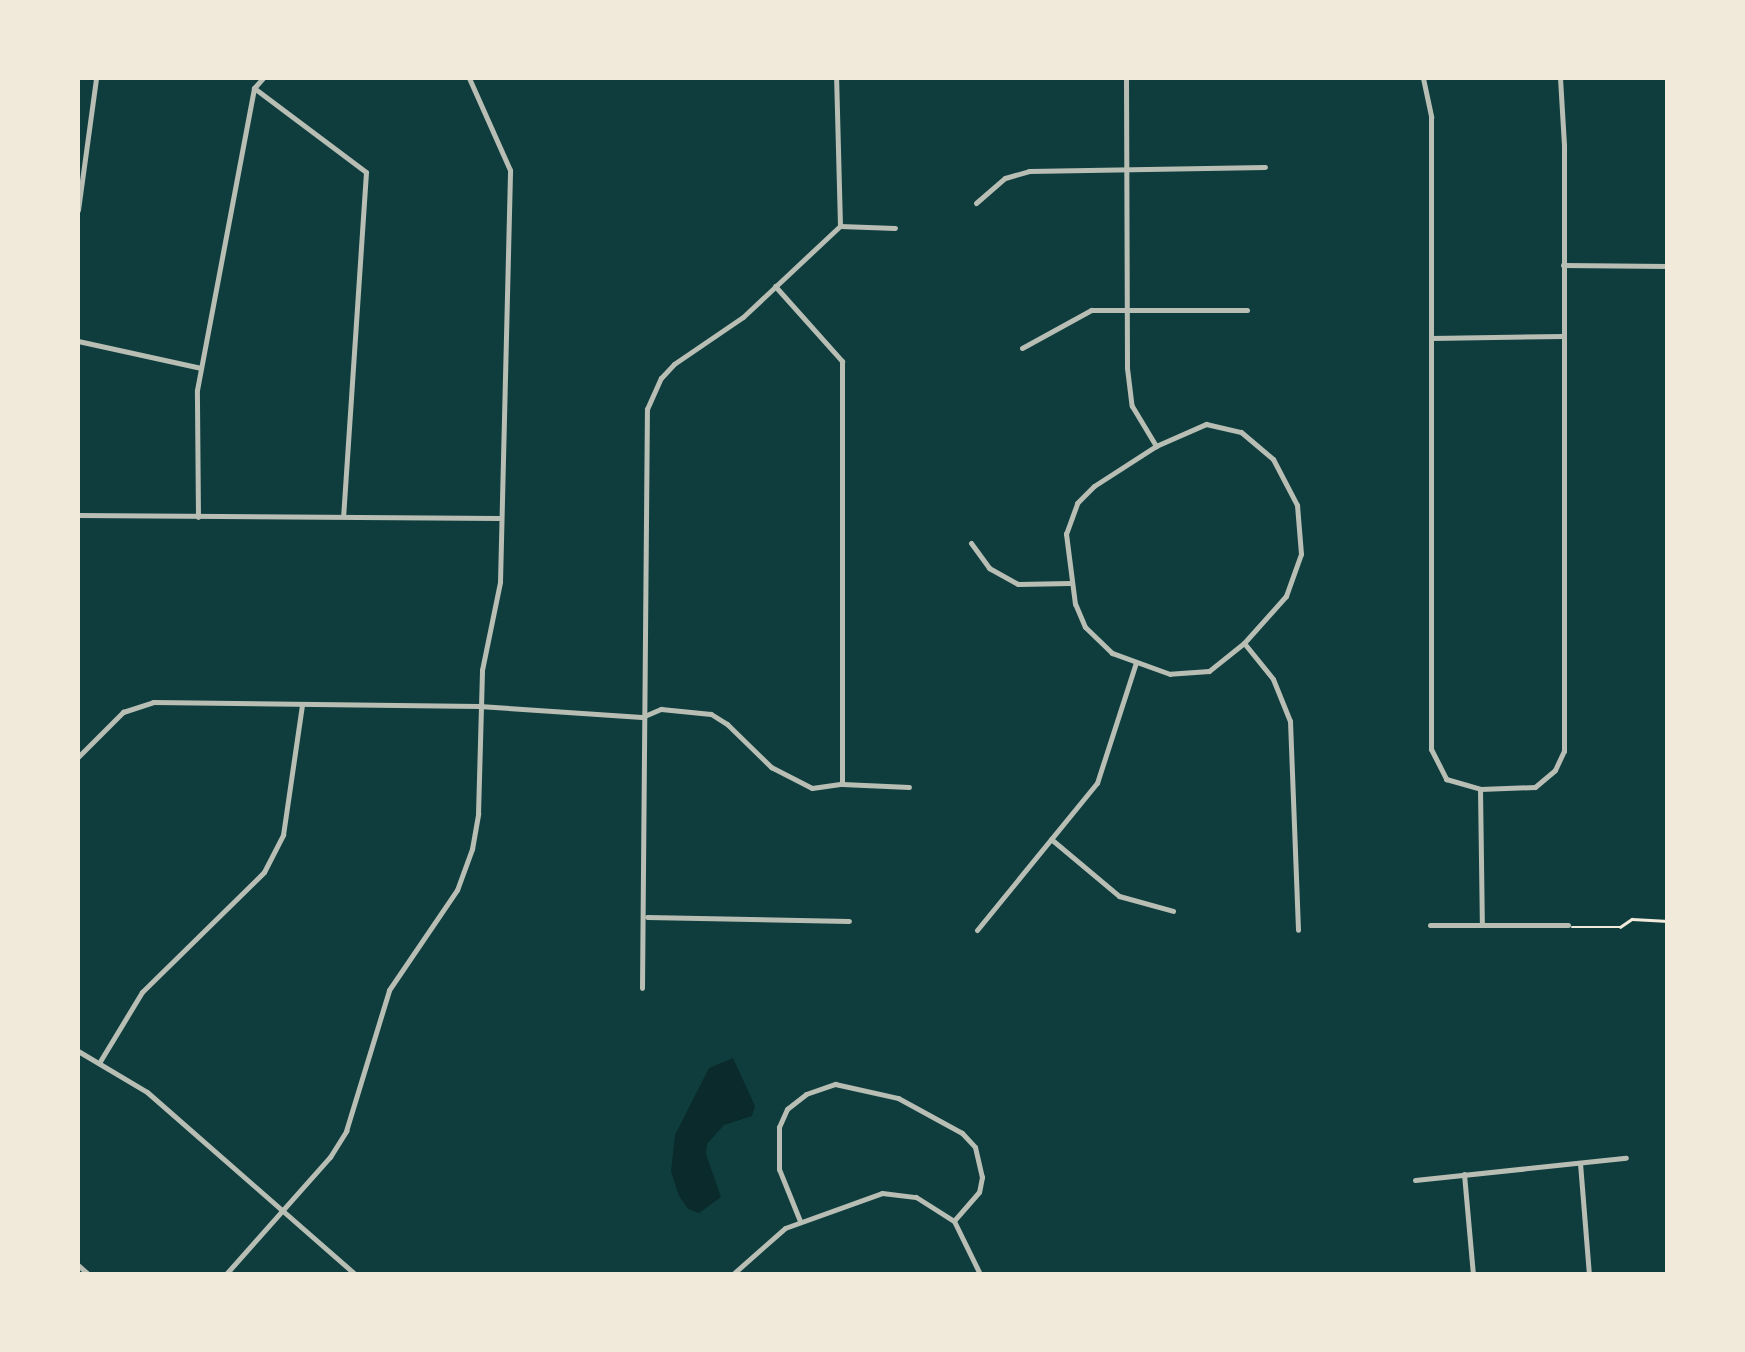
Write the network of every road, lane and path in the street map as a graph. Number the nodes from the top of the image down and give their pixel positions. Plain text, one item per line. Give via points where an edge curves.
1 (96, 78) edge
2 (263, 78) edge
3 (469, 78) edge
4 (836, 78) edge
5 (1126, 78) edge
6 (1423, 78) edge
7 (1560, 78) edge
8 (254, 88) junction
9 (1265, 167) dead end
10 (1126, 170) junction
11 (976, 203) dead end
12 (78, 210) edge
13 (840, 226) junction
14 (895, 228) dead end
15 (1563, 265) junction
16 (1668, 266) edge
17 (775, 286) junction
18 (1125, 309) junction
19 (1247, 310) dead end
20 (1563, 336) junction
21 (1431, 338) junction
22 (78, 341) edge
23 (1022, 348) dead end
24 (201, 368) junction
25 (1156, 446) junction
26 (343, 514) junction
27 (78, 515) edge
28 (198, 518) junction
29 (500, 518) junction
30 (971, 542) dead end
31 (1071, 583) junction
32 (1244, 643) junction
33 (1136, 662) junction
34 (302, 705) junction
35 (480, 706) junction
36 (642, 717) junction
37 (78, 758) edge
38 (842, 784) junction
39 (909, 787) dead end
40 (1480, 789) junction
41 (1052, 839) junction
42 (1172, 911) dead end
43 (646, 917) junction
44 (848, 921) dead end
45 (1668, 921) edge
46 (1430, 925) dead end
47 (1482, 925) junction
48 (1568, 925) joint
49 (977, 930) dead end
50 (1298, 930) dead end
51 (642, 988) dead end
52 (78, 1050) edge
53 (99, 1062) junction
54 (1626, 1158) dead end
55 (1580, 1163) junction
56 (1464, 1174) junction
57 (1415, 1180) dead end
58 (282, 1210) junction
59 (800, 1221) junction
60 (954, 1221) junction
61 (78, 1265) edge
62 (88, 1274) edge
63 (226, 1274) edge
64 (356, 1274) edge
65 (733, 1274) edge
66 (980, 1274) edge
67 (1473, 1274) edge
68 (1588, 1274) edge

1 - 12 street
2 - 8 street
3 - 29 street via 510,170
4 - 13 street
5 - 10 street
6 - 21 street via 1431,117
7 - 15 street
8 - 24 street
8 - 26 street via 366,172
9 - 10 street
10 - 11 street via 1020,173
10 - 18 street
13 - 14 street
13 - 17 street
15 - 16 street
15 - 20 street
17 - 36 street via 674,364 650,396
17 - 38 street via 842,361
18 - 19 street
18 - 23 street via 1082,312
18 - 25 street via 1128,390
20 - 21 street
20 - 40 street via 1563,756 1535,787
21 - 40 street via 1431,749 1446,779
22 - 24 street
24 - 28 street
25 - 31 street via 1077,503 1066,534
25 - 32 street via 1206,424 1229,427 1272,459 1291,488 1300,523 1298,568 1276,610
26 - 28 street
26 - 29 street
27 - 28 street
29 - 35 street via 500,582
30 - 31 street via 989,568 1018,584
31 - 33 street via 1093,638
32 - 33 street via 1198,674 1170,674
32 - 50 street via 1273,679 1290,721
33 - 41 street via 1101,776
34 - 35 street
34 - 37 street via 153,702 123,712
34 - 53 street via 283,835 264,872 142,992
35 - 36 street
35 - 58 street via 478,814 457,890 390,990 346,1131
36 - 38 street via 661,709 711,714 790,780 812,788
36 - 43 street
38 - 39 street
40 - 47 street
41 - 42 street via 1119,896
41 - 49 street
43 - 44 street
43 - 51 street
45 - 48 path via 1632,919 1620,928
46 - 47 street
47 - 48 street
52 - 53 street
53 - 58 street via 147,1092
54 - 55 street
55 - 56 street
55 - 68 street
56 - 57 street
56 - 67 street
58 - 63 street
58 - 64 street
59 - 60 street via 882,1193 916,1197
59 - 60 street via 779,1169 778,1127 796,1101 835,1084 898,1098 962,1133 981,1160 979,1192
59 - 65 street via 769,1238
60 - 66 street
61 - 62 street

